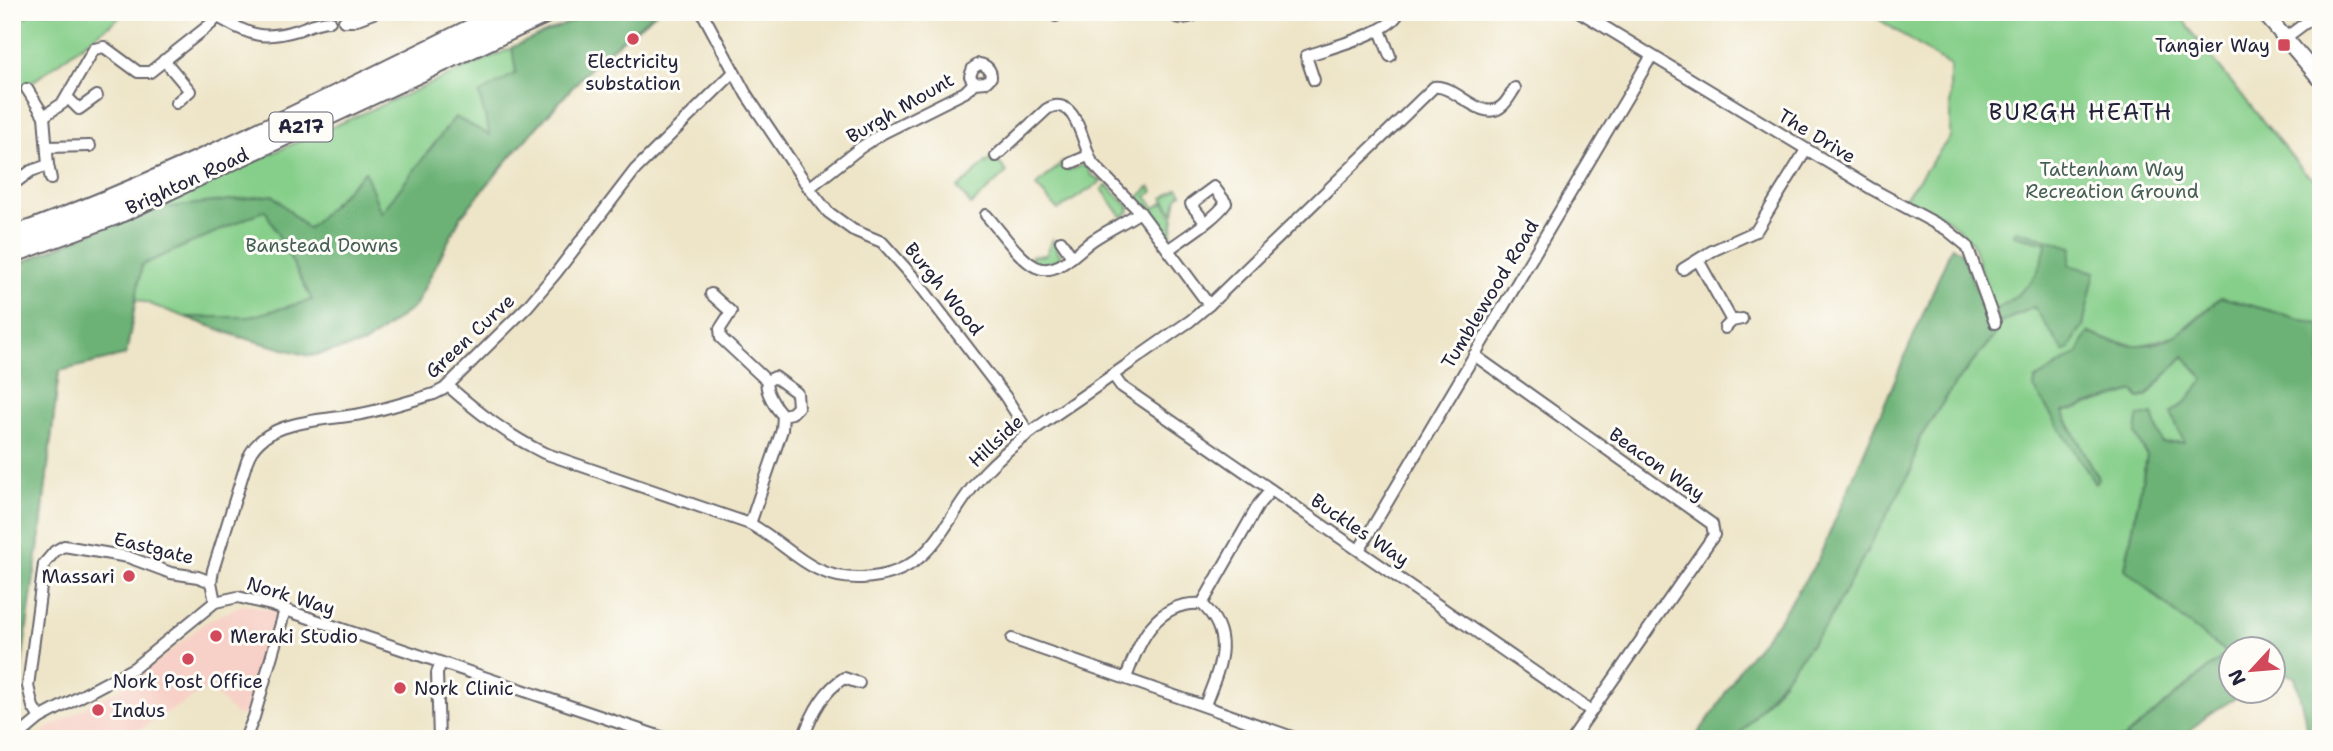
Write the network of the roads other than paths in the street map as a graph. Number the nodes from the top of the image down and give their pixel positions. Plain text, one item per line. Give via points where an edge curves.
1 (376, 12) edge
2 (506, 12) edge
3 (548, 12) edge
4 (702, 12) edge
5 (1170, 12) edge
6 (1203, 12) edge
7 (1399, 12) edge
8 (1580, 12) edge
9 (2263, 12) edge
10 (2320, 12) edge
11 (219, 15) edge
12 (1385, 28) junction
13 (2284, 39) junction
14 (1390, 56) dead end
15 (1651, 57) junction
16 (164, 61) junction
17 (734, 72) junction
18 (1314, 80) dead end
19 (2321, 80) edge
20 (974, 83) dead end
21 (1515, 88) dead end
22 (27, 89) dead end
23 (97, 96) dead end
24 (67, 97) junction
25 (176, 103) dead end
26 (44, 116) junction
27 (90, 146) dead end
28 (47, 147) junction
29 (1806, 150) junction
30 (996, 156) dead end
31 (1088, 156) junction
32 (1071, 163) dead end
33 (48, 165) junction
34 (51, 179) dead end
35 (12, 185) edge
36 (809, 188) junction
37 (1140, 212) junction
38 (986, 215) dead end
39 (1205, 222) dead end
40 (12, 237) edge
41 (1061, 240) dead end
42 (1168, 250) junction
43 (12, 253) edge
44 (1072, 257) junction
45 (1698, 260) junction
46 (1682, 268) dead end
47 (711, 294) dead end
48 (1209, 305) junction
49 (1733, 323) dead end
50 (1995, 323) dead end
51 (1474, 355) junction
52 (1112, 375) junction
53 (766, 381) junction
54 (448, 386) junction
55 (783, 415) junction
56 (1028, 432) junction
57 (1271, 490) junction
58 (750, 524) junction
59 (1359, 550) junction
60 (211, 582) junction
61 (215, 602) junction
62 (1202, 604) junction
63 (285, 610) junction
64 (1013, 639) dead end
65 (441, 663) junction
66 (1126, 678) junction
67 (859, 683) dead end
68 (1205, 705) junction
69 (1591, 711) junction
70 (40, 718) junction
71 (15, 739) edge
72 (246, 739) edge
73 (439, 739) edge
74 (667, 739) edge
75 (803, 739) edge
76 (1298, 739) edge
77 (1572, 739) edge

1 - 11 street via 344,21 336,28 330,21 319,21 277,35 256,36
2 - 40 highway, Brighton Road / A217 via 124,194
3 - 43 highway, Brighton Road / A217 via 117,214
4 - 17 street, Burgh Wood
5 - 6 street via 1181,19
7 - 12 street
8 - 15 street, The Drive
9 - 13 main road
10 - 13 street
11 - 16 street
12 - 14 street
12 - 18 street via 1306,56
13 - 19 main road
15 - 29 street, The Drive
15 - 51 street, Tumblewood Road
16 - 24 street via 150,72 138,72 99,47 90,54
16 - 25 street via 190,91
17 - 36 street, Burgh Wood
17 - 54 street, Green Curve via 635,170 541,290
20 - 36 street, Burgh Mount via 872,141
21 - 48 street, Hillside via 1502,106 1491,111 1434,87
22 - 26 street
23 - 24 street via 79,109
24 - 26 street
26 - 28 street
27 - 28 street
28 - 33 street
29 - 45 street via 1756,231
29 - 50 street, The Drive via 1946,229 1967,246
30 - 31 street via 1057,105 1075,117
31 - 32 street
31 - 37 street
33 - 34 street
33 - 35 street
36 - 56 street, Burgh Wood via 828,212 853,230 882,242 1005,396
37 - 42 street
37 - 44 street
38 - 44 street via 1036,268 1046,270
39 - 42 street
41 - 44 street
42 - 48 street
45 - 46 street
45 - 49 street
47 - 53 street via 731,312 720,329 721,338
48 - 52 street, Hillside
51 - 59 street, Tumblewood Road
51 - 69 street, Beacon Way via 1712,524 1714,530
52 - 56 street, Hillside
52 - 57 street, Buckles Way via 1121,386
53 - 55 street via 768,394
53 - 55 street via 780,379 797,393 798,407
54 - 58 street, Hillside via 508,435 544,453
54 - 60 street, Green Curve via 362,413 282,428 257,444 250,452
55 - 58 street
56 - 58 street, Hillside via 983,474 941,537 917,560 890,573 847,578 819,570
57 - 59 street, Buckles Way
57 - 62 street
59 - 69 street, Buckles Way
60 - 61 street, Green Curve
60 - 70 street, Eastgate via 128,557 64,546 55,551 44,564 29,676 31,699
61 - 63 street, Nork Way via 238,597
61 - 70 street via 134,668
62 - 66 street via 1174,608 1153,621
62 - 68 street via 1217,625 1223,655
63 - 65 street, Nork Way
63 - 72 street
64 - 66 street
65 - 73 street via 437,680
65 - 74 street, Nork Way
66 - 68 street
67 - 75 street via 844,678 836,683 821,701
68 - 76 street
69 - 77 street, Beacon Way
70 - 71 street

